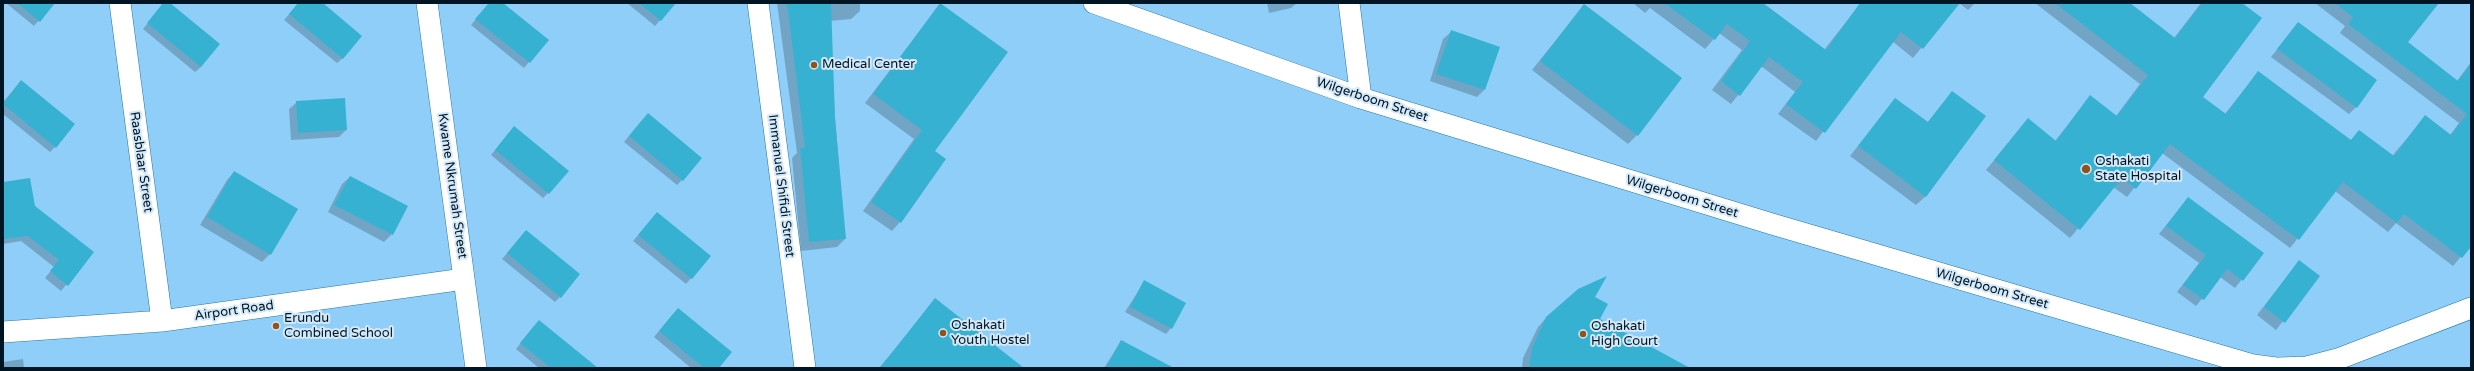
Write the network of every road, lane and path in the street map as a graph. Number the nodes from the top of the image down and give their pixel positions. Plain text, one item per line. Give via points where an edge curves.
1 (120, 3) edge
2 (427, 3) edge
3 (758, 3) edge
4 (1094, 3) edge
5 (1349, 3) edge
6 (1361, 98) junction
7 (464, 279) junction
8 (2471, 308) edge
9 (162, 321) junction
10 (3, 332) edge
11 (476, 368) edge
12 (805, 368) edge
13 (2277, 368) edge

1 - 9 street, Raasblaar Street
2 - 7 street, Kwame Nkrumah Street
3 - 12 street, Immanuel Shifidi Street
4 - 6 street, Wilgerboom Street
5 - 6 street
6 - 13 street, Wilgerboom Street via 1787,229 2253,365
7 - 9 street, Airport Road
7 - 11 street, Kwame Nkrumah Street
8 - 13 street, Wilgerboom Street via 2338,359 2307,368
9 - 10 street, Airport Road

